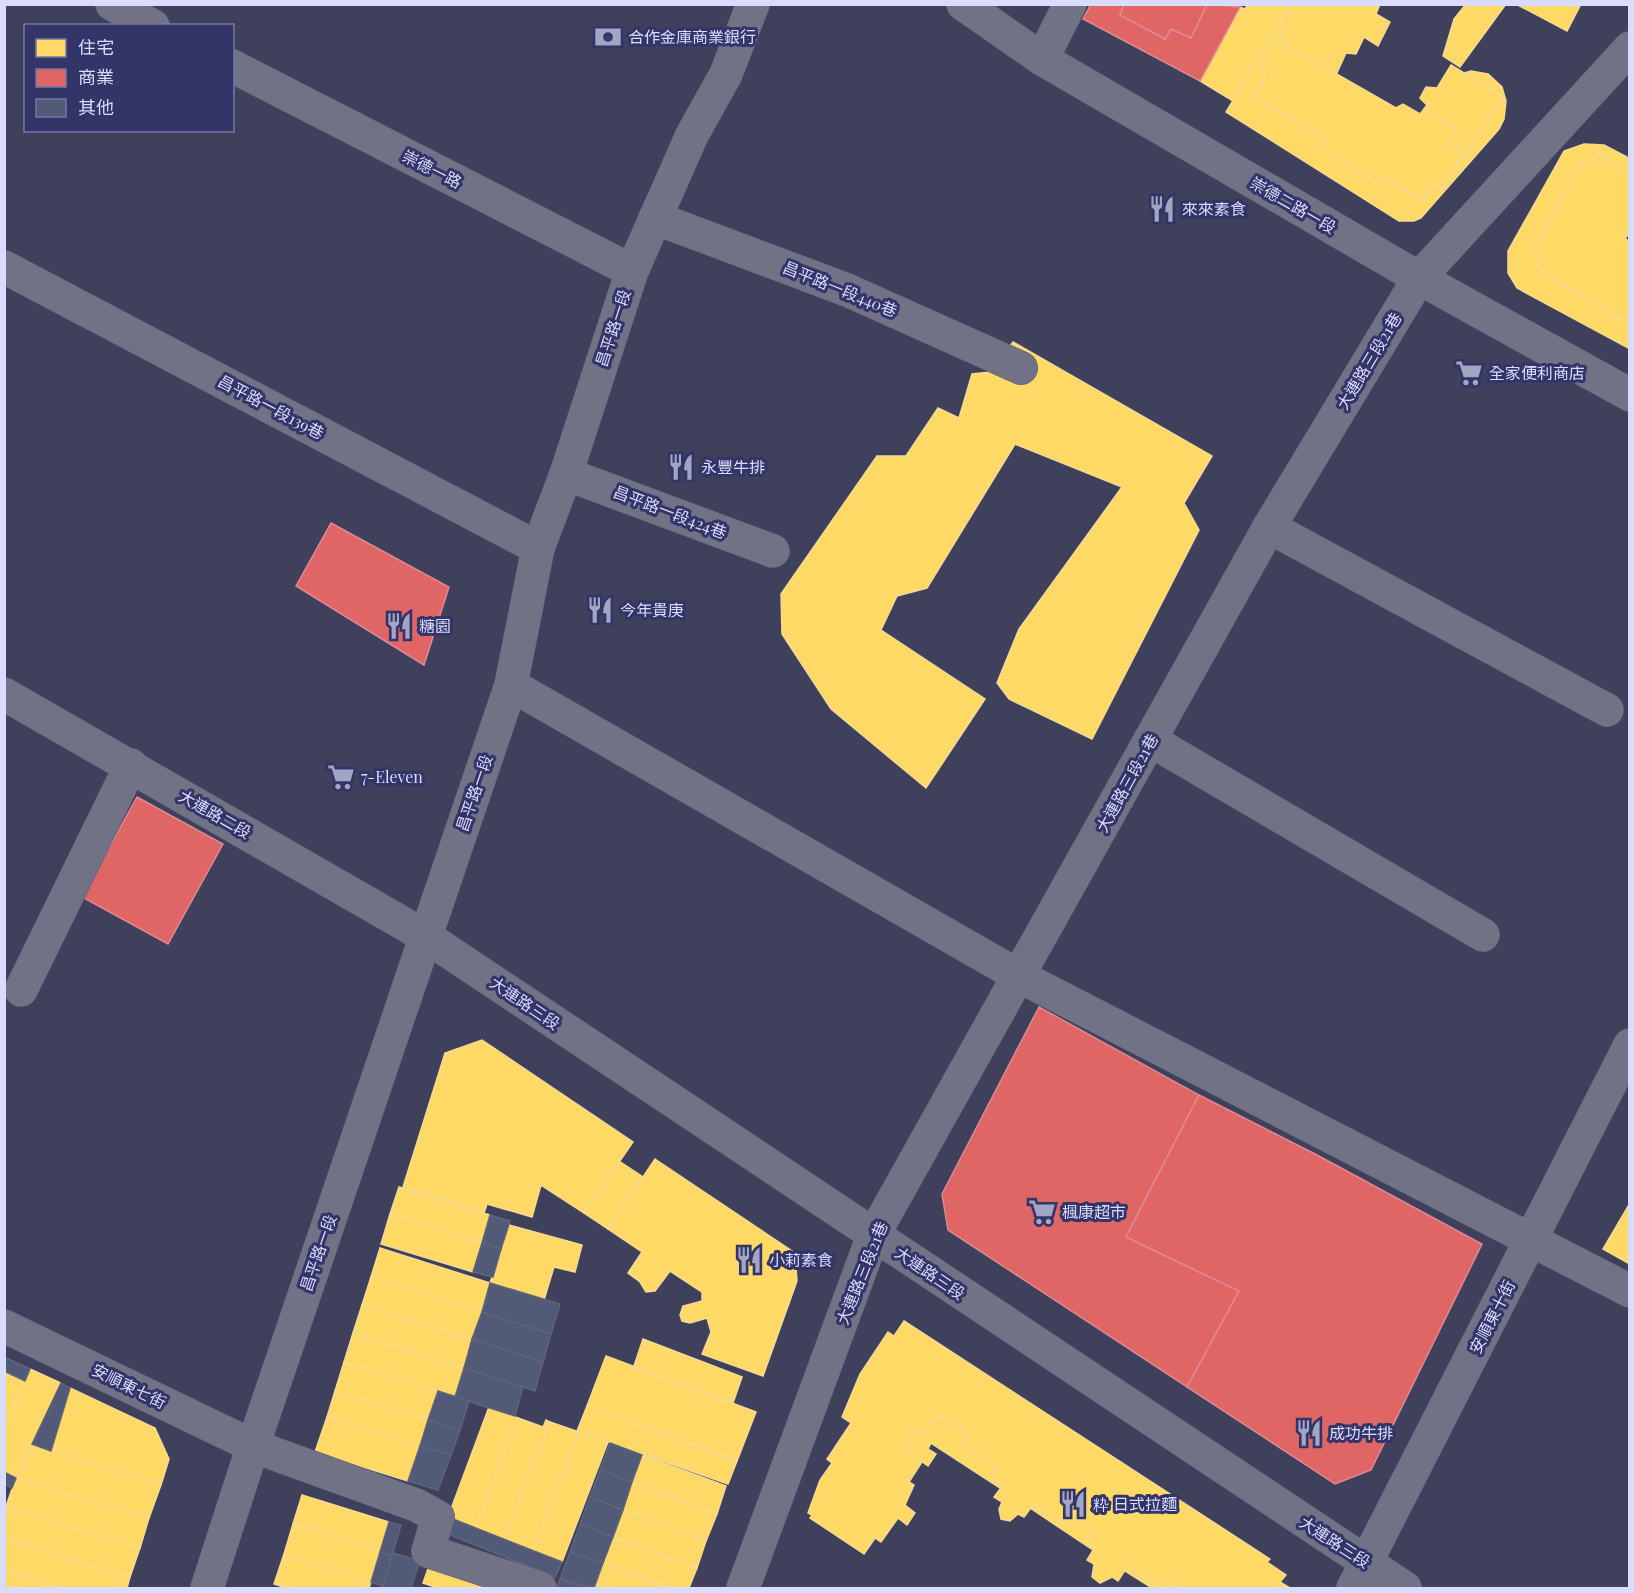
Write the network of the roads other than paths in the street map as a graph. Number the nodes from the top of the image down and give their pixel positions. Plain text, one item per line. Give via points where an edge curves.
1 (112, 4) edge
2 (753, 4) edge
3 (963, 4) edge
4 (1070, 4) edge
5 (149, 24) edge
6 (1629, 48) edge
7 (1042, 59) junction
8 (234, 67) edge
9 (655, 218) junction
10 (4, 267) edge
11 (632, 271) junction
12 (1419, 278) junction
13 (1021, 368) dead end
14 (1629, 395) edge
15 (566, 474) junction
16 (1269, 527) junction
17 (538, 548) junction
18 (773, 551) dead end
19 (512, 685) junction
20 (4, 694) edge
21 (1606, 710) dead end
22 (1150, 740) junction
23 (130, 765) junction
24 (1483, 935) dead end
25 (425, 936) junction
26 (1019, 976) junction
27 (21, 990) dead end
28 (1629, 1045) edge
29 (873, 1236) junction
30 (1530, 1242) junction
31 (1629, 1291) edge
32 (4, 1326) edge
33 (253, 1446) junction
34 (1360, 1576) edge
35 (207, 1588) edge
36 (540, 1588) edge
37 (743, 1588) edge
38 (1405, 1588) edge

1 - 5 street
2 - 9 street, 昌平路一段 via 726,74 692,135
3 - 7 street, 崇德二路一段
4 - 7 street
6 - 12 street, 大連路三段21巷
7 - 12 street, 崇德二路一段
8 - 11 street, 崇德一路
9 - 11 street, 昌平路一段
9 - 13 street, 昌平路一段440巷 via 847,290
10 - 17 street, 昌平路一段139巷
11 - 15 street, 昌平路一段
12 - 14 street, 崇德二路一段
12 - 16 street, 大連路三段21巷
15 - 17 street, 昌平路一段
15 - 18 street, 昌平路一段424巷
16 - 21 street
16 - 22 street, 大連路三段21巷
17 - 19 street, 昌平路一段
19 - 25 street, 昌平路一段
19 - 26 street
20 - 23 street, 大連路二段
22 - 24 street
22 - 26 street, 大連路三段21巷
23 - 25 street, 大連路二段
23 - 27 street
25 - 29 street, 大連路三段
25 - 33 street, 昌平路一段
26 - 29 street, 大連路三段21巷
26 - 30 street
28 - 30 street, 安順東十街
29 - 34 street, 大連路三段
29 - 37 street, 大連路三段21巷
30 - 31 street
30 - 34 street, 安順東十街
32 - 33 street, 安順東七街
33 - 35 street, 昌平路一段
33 - 36 street, 安順東七街 via 416,1505 438,1516 428,1551
34 - 38 street, 大連路三段

